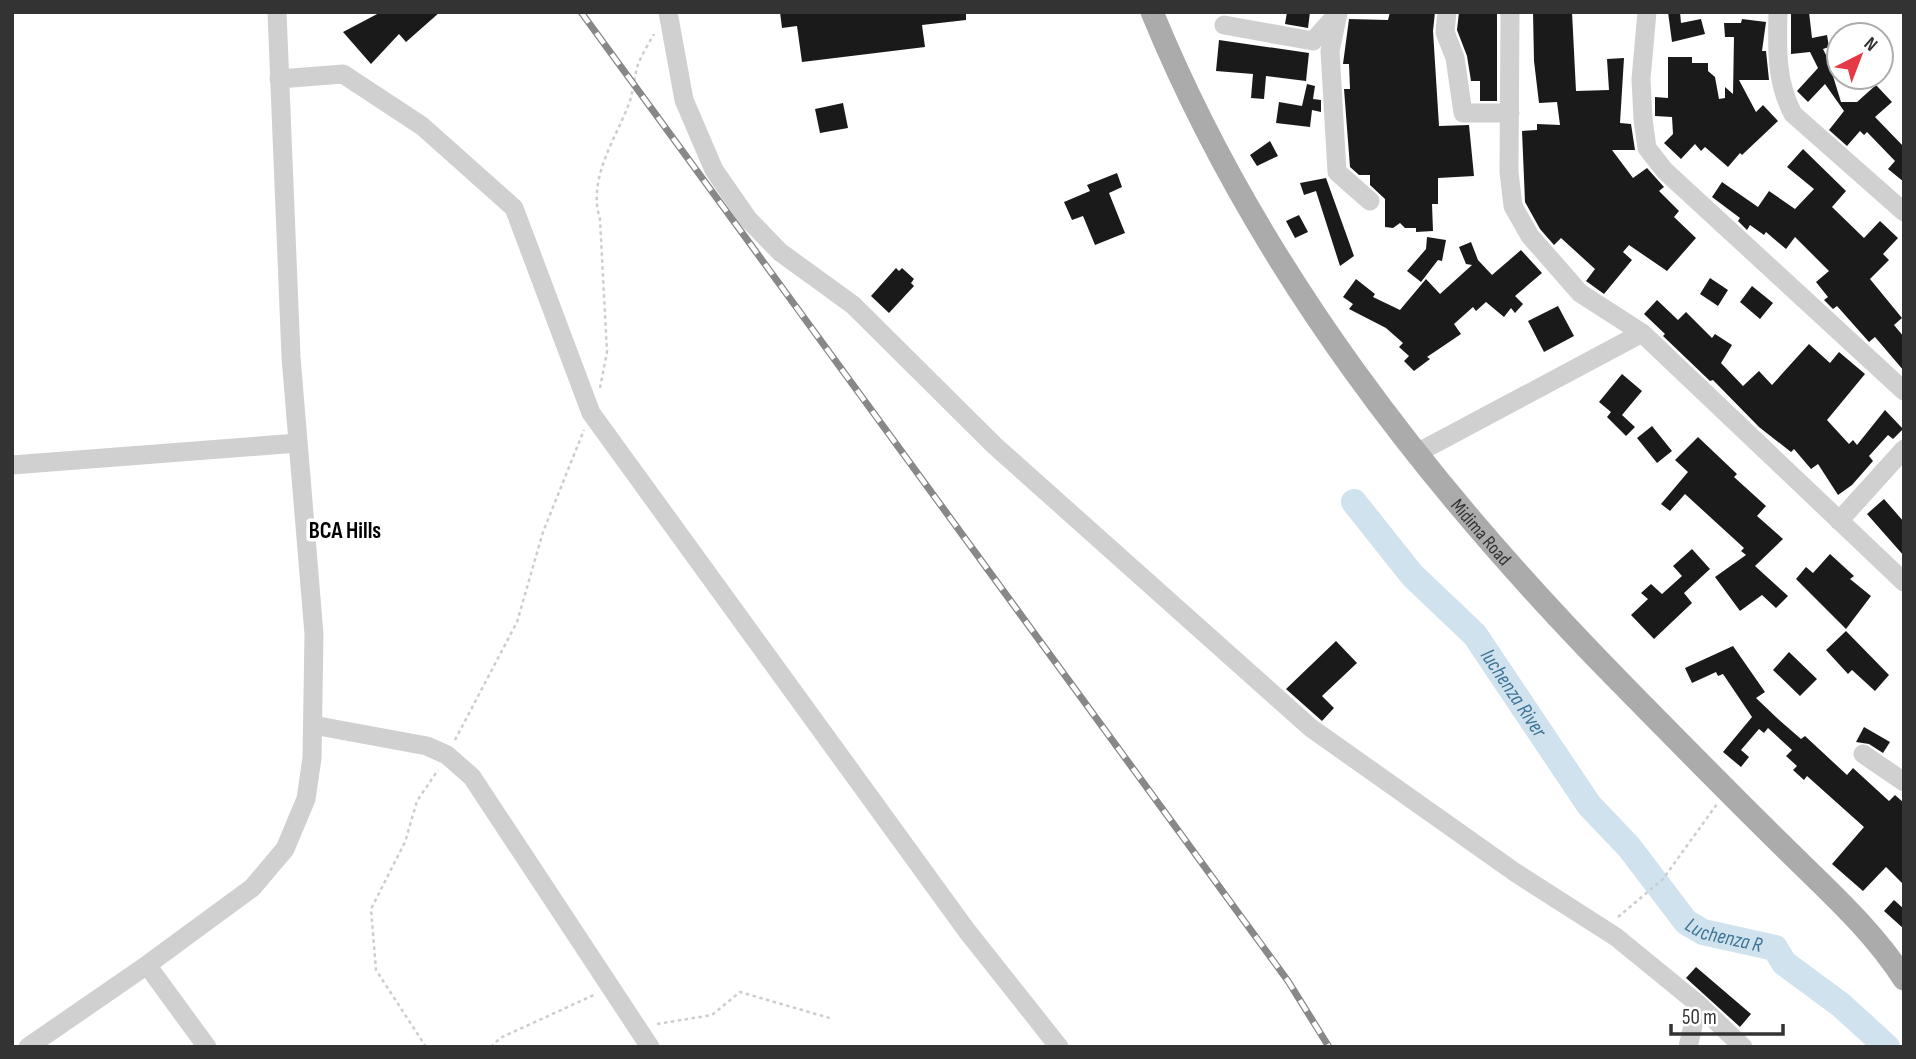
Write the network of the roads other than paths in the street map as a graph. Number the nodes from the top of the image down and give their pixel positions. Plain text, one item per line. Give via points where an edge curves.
1 (277, 12) edge
2 (668, 12) edge
3 (1152, 12) edge
4 (1447, 12) edge
5 (1510, 12) edge
6 (1647, 12) edge
7 (1778, 12) edge
8 (1338, 13) edge
9 (1224, 25) dead end
10 (279, 79) junction
11 (1510, 113) junction
12 (1370, 201) dead end
13 (1904, 212) edge
14 (1642, 333) junction
15 (1904, 391) edge
16 (298, 443) junction
17 (1904, 449) edge
18 (1417, 453) junction
19 (12, 465) edge
20 (1839, 522) junction
21 (1904, 582) edge
22 (313, 725) junction
23 (1863, 754) dead end
24 (1904, 782) edge
25 (147, 965) junction
26 (1904, 979) edge
27 (1698, 1004) junction
28 (28, 1047) edge
29 (207, 1047) edge
30 (650, 1047) edge
31 (1059, 1047) edge
32 (1688, 1047) edge
33 (1743, 1047) edge

1 - 10 street
2 - 27 street via 684,100 714,170 748,219 780,252 853,305 995,446 1311,728 1603,929
3 - 18 main road, Midima Road via 1202,123 1276,255 1344,357
4 - 11 street via 1445,32 1455,58 1463,113
5 - 11 street
6 - 15 street via 1641,79 1647,148 1665,171
7 - 13 street via 1778,70 1784,97 1794,114
8 - 9 street via 1313,41
8 - 12 street via 1330,51 1337,172
10 - 16 street
10 - 31 street via 343,74 422,126 514,208 591,413 967,931
11 - 14 street via 1513,206 1530,236 1580,293
14 - 18 street
14 - 20 street
16 - 19 street
16 - 22 street via 314,634
17 - 20 street
18 - 26 main road, Midima Road via 1558,618 1854,914
20 - 21 street
22 - 25 street via 306,799 285,849 252,888
22 - 30 street via 427,746 447,755 472,777
23 - 24 street
25 - 28 street
25 - 29 street
27 - 32 street
27 - 33 street

